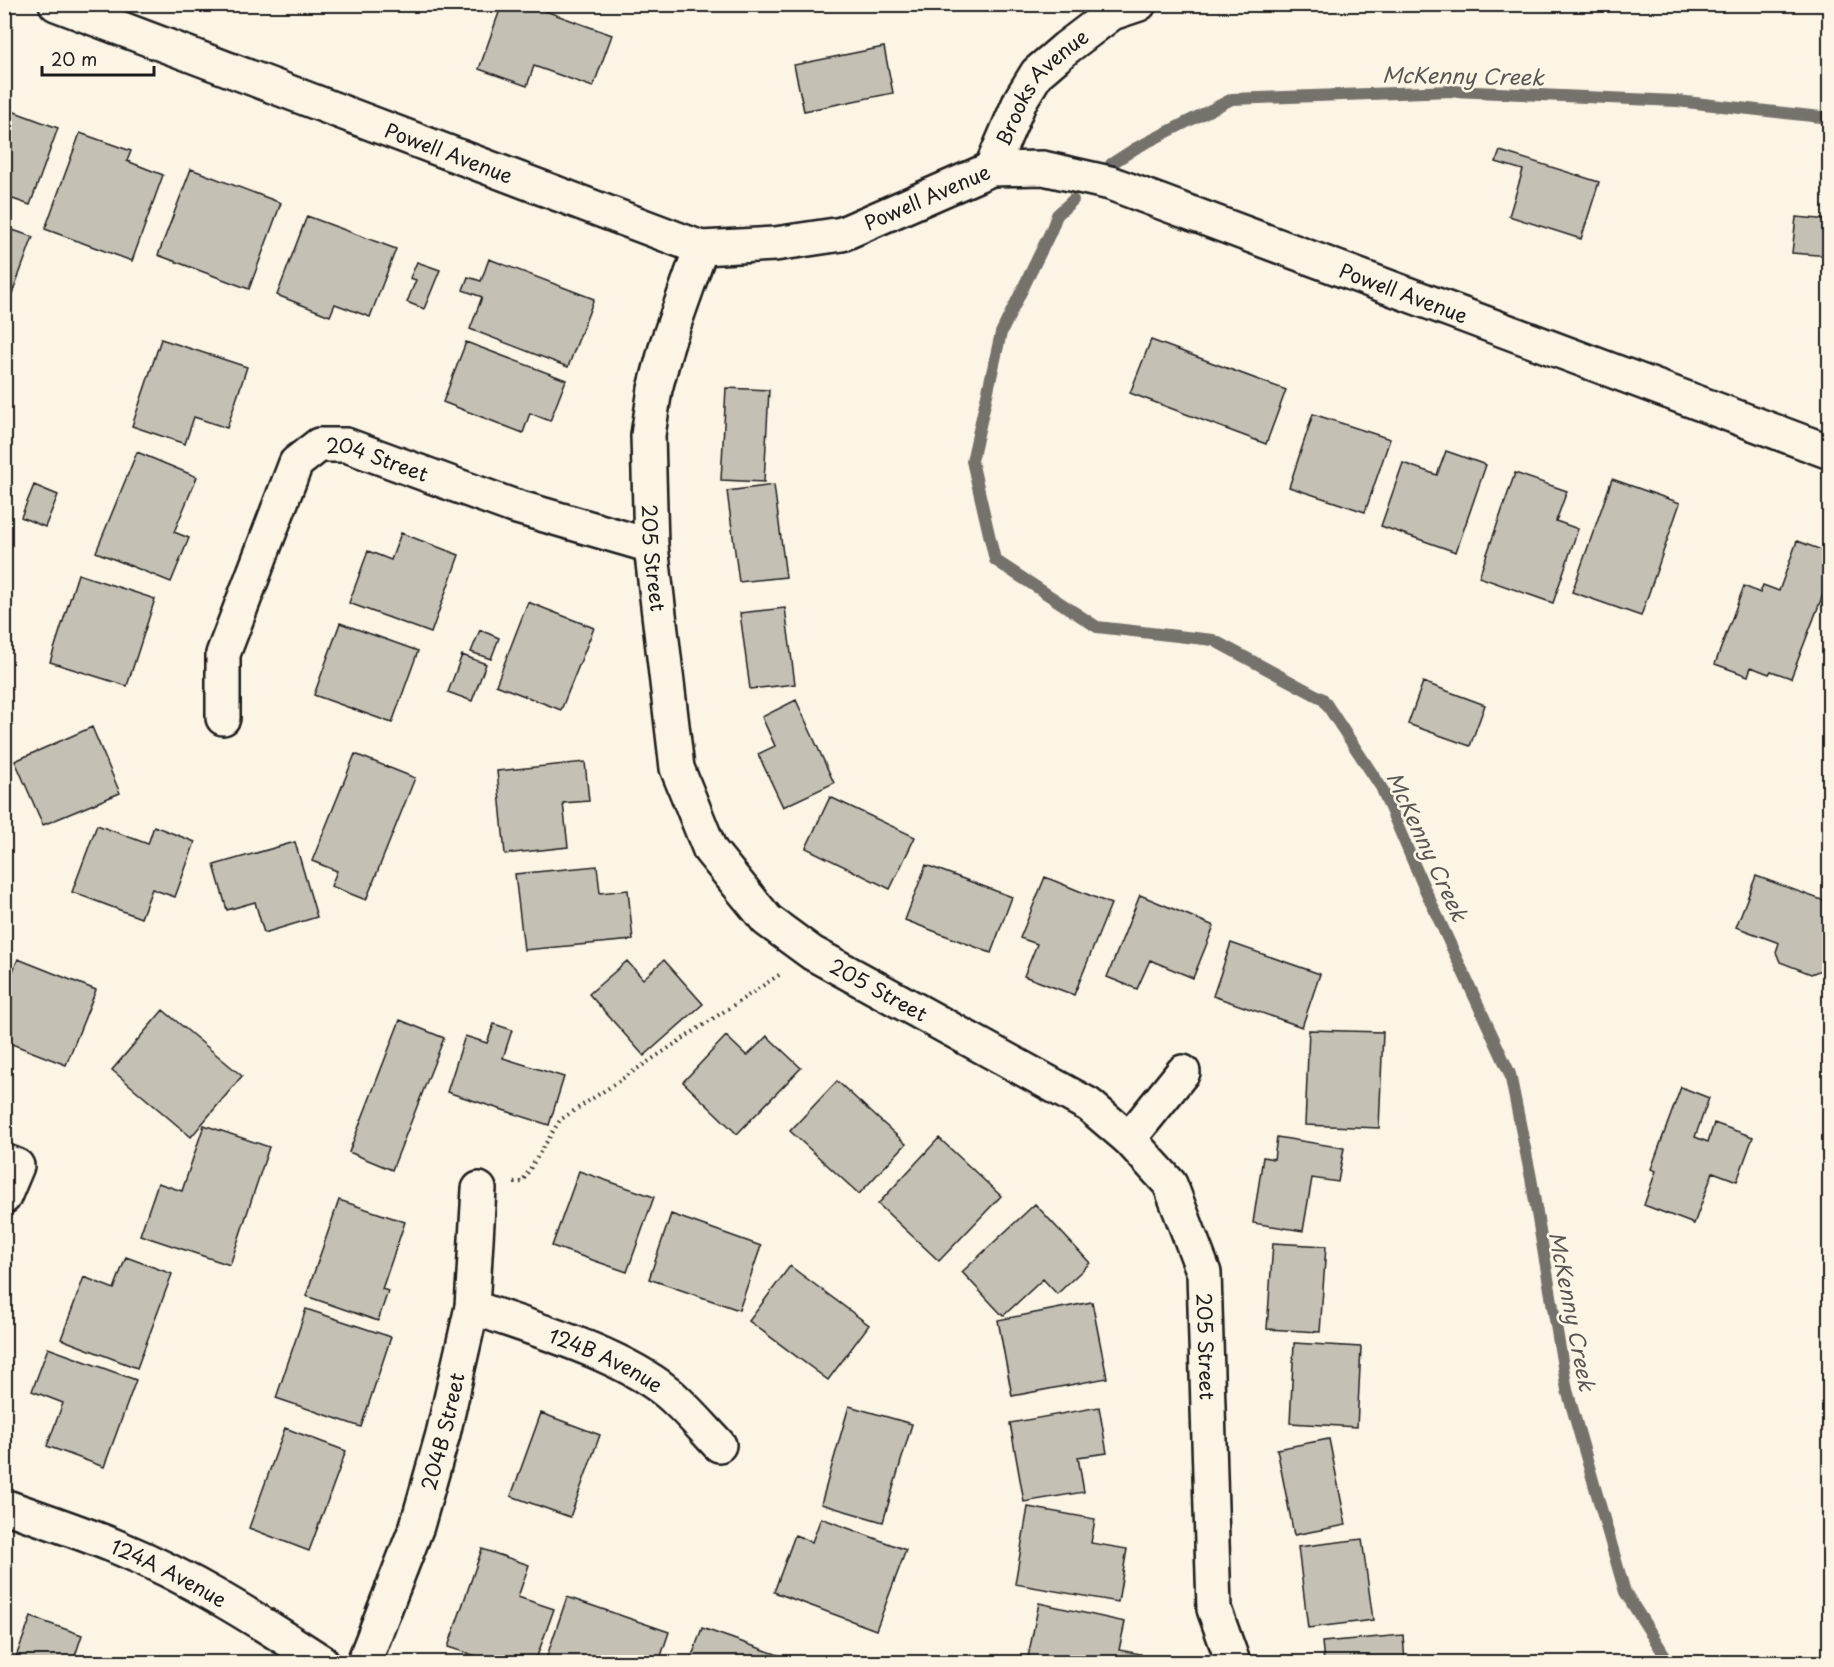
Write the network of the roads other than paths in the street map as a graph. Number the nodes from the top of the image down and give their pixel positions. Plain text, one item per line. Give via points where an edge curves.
1 (56, 4) edge
2 (1139, 4) edge
3 (991, 169) junction
4 (701, 248) junction
5 (1830, 452) edge
6 (651, 546) junction
7 (223, 718) dead end
8 (1183, 1072) dead end
9 (1129, 1139) junction
10 (11, 1163) edge
11 (479, 1189) road end
12 (4, 1197) edge
13 (472, 1307) junction
14 (719, 1445) dead end
15 (4, 1506) edge
16 (322, 1662) edge
17 (364, 1662) edge
18 (1233, 1662) edge

1 - 4 street, Powell Avenue
2 - 3 street, Brooks Avenue via 1112,13 1037,73 1021,99
3 - 4 street, Powell Avenue via 842,234 775,244
3 - 5 street, Powell Avenue via 1042,168 1110,183
4 - 6 street, 205 Street via 655,389 648,435
6 - 7 street, 204 Street via 510,505 346,445 319,445 296,463 223,654
6 - 9 street, 205 Street via 677,768 710,850 767,920 813,953 1089,1105
8 - 9 street
9 - 18 street, 205 Street via 1170,1184 1204,1273 1214,1609
10 - 12 street
11 - 13 street, 204B Street
13 - 14 street, 124B Avenue via 629,1367 667,1392
13 - 17 street, 204B Street via 417,1526
15 - 16 street, 124A Avenue via 117,1547 177,1575

